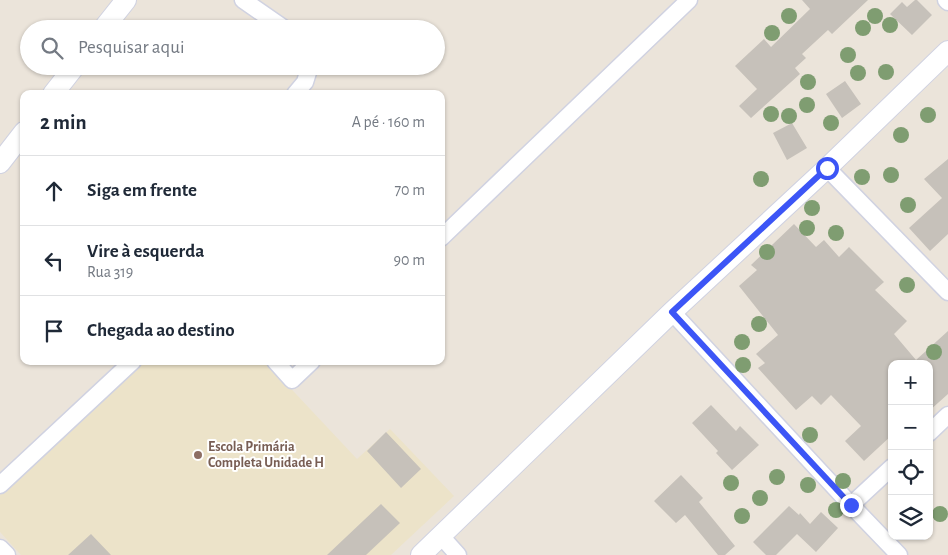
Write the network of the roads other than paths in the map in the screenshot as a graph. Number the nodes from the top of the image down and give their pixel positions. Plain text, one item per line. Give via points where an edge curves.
1 (126, 0) edge
2 (243, 0) edge
3 (689, 0) edge
4 (111, 20) edge
5 (272, 20) edge
6 (948, 52) edge
7 (67, 75) edge
8 (307, 75) edge
9 (56, 90) edge
10 (298, 90) edge
11 (20, 137) edge
12 (0, 163) edge
13 (827, 168) junction
14 (445, 234) edge
15 (948, 292) edge
16 (672, 312) junction
17 (129, 365) edge
18 (279, 365) edge
19 (308, 365) edge
20 (888, 472) edge
21 (0, 485) edge
22 (851, 505) junction
23 (441, 536) junction
24 (0, 548) edge
25 (7, 555) edge
26 (421, 555) edge
27 (458, 555) edge
28 (899, 555) edge

1 - 4 street
2 - 5 street
3 - 14 street
6 - 13 street
7 - 9 street
8 - 10 street
11 - 12 street
13 - 15 street
13 - 16 street
16 - 22 street
16 - 23 street
17 - 21 street
18 - 19 street via 292,380
20 - 22 street
22 - 28 street
23 - 26 street
23 - 27 street
24 - 25 street

